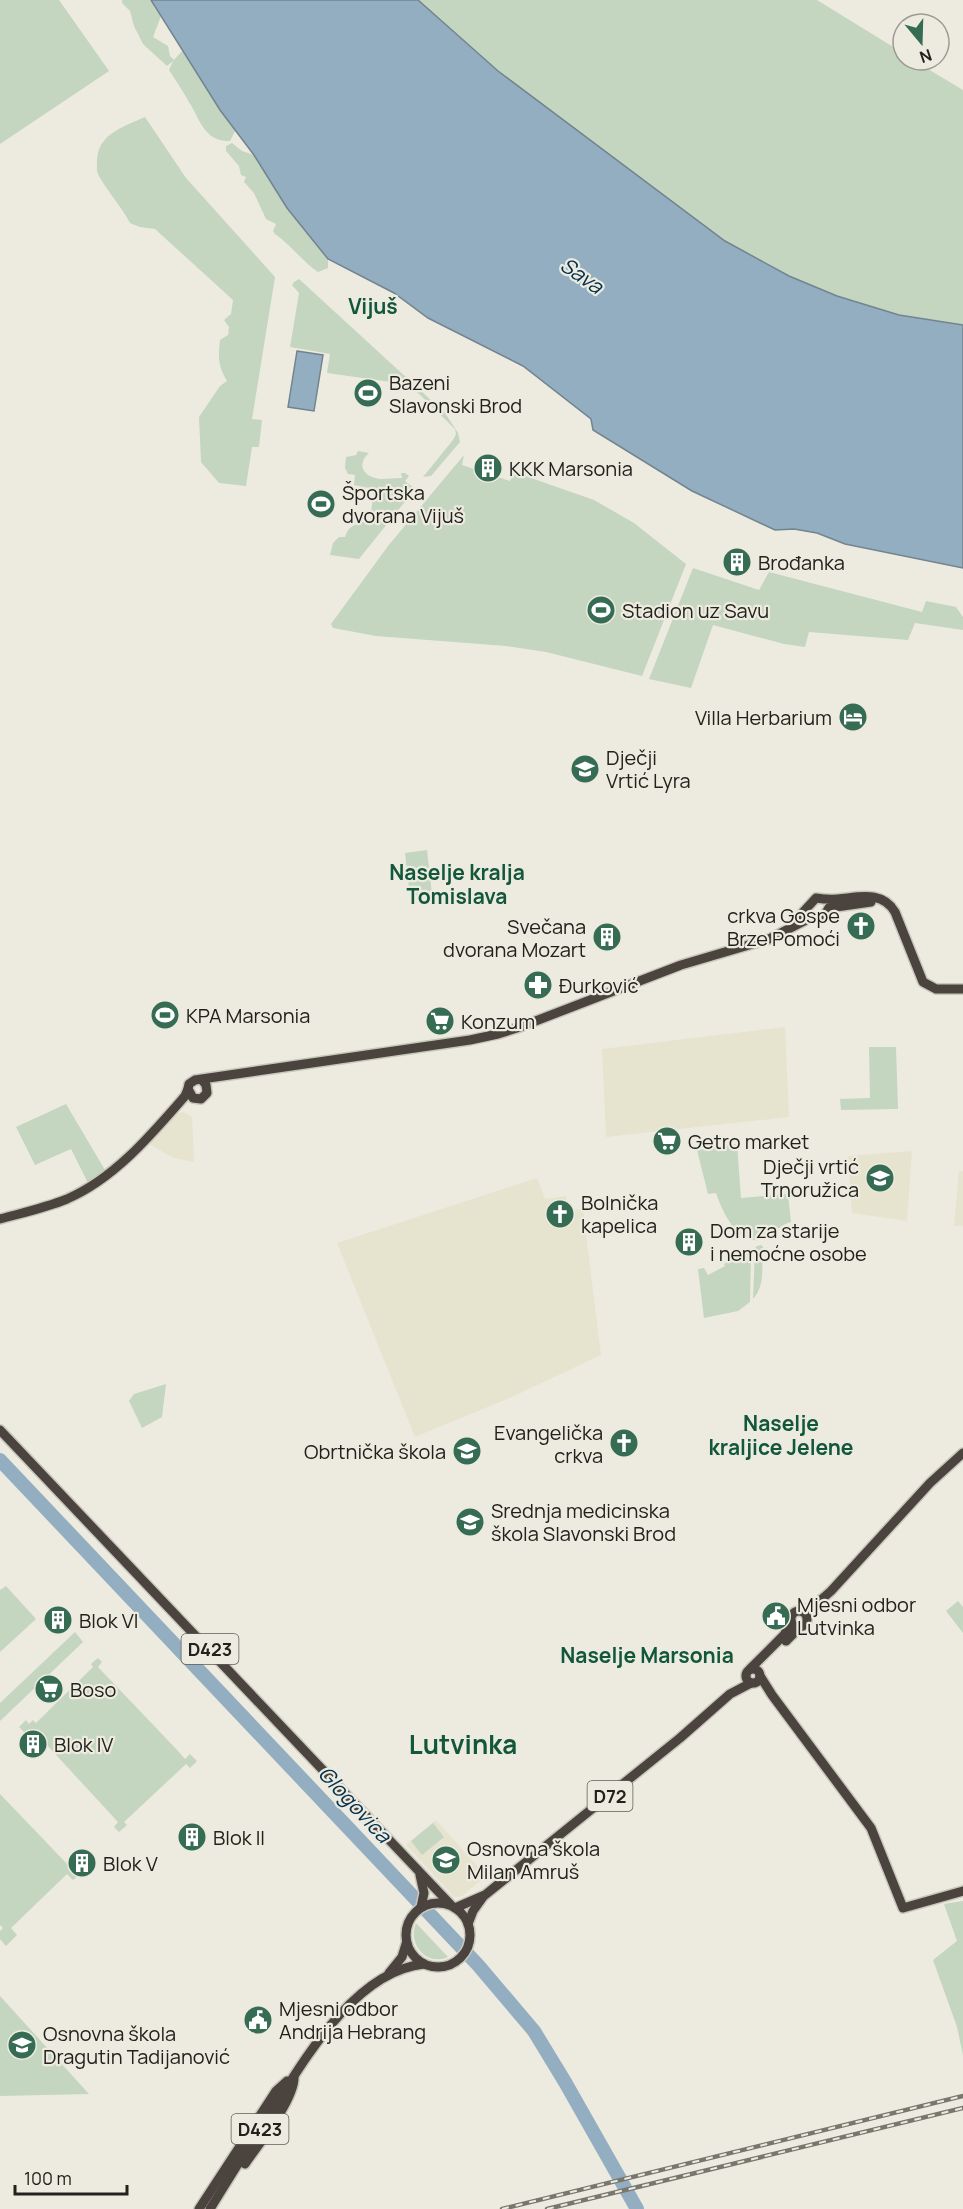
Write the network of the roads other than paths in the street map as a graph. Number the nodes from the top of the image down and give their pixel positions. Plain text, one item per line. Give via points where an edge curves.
1 (827, 904) junction
2 (809, 905) junction
3 (815, 917) junction
4 (785, 932) junction
5 (963, 989) edge
6 (256, 1072) junction
7 (202, 1080) junction
8 (207, 1091) junction
9 (190, 1094) junction
10 (0, 1219) edge
11 (0, 1430) edge
12 (963, 1453) edge
13 (831, 1591) junction
14 (802, 1611) junction
15 (807, 1620) junction
16 (796, 1625) junction
17 (753, 1676) junction
18 (418, 1870) junction
19 (963, 1891) edge
20 (485, 1895) junction
21 (453, 1906) junction
22 (418, 1910) junction
23 (468, 1924) junction
24 (406, 1944) junction
25 (424, 1964) junction
26 (386, 1977) junction
27 (294, 2076) junction
28 (199, 2209) edge
29 (210, 2209) edge
30 (216, 2209) edge

1 - 2 main road via 816,898
1 - 3 main road via 824,916
1 - 5 main road via 867,896 888,902 923,982 936,989
2 - 3 main road
2 - 4 main road
3 - 4 main road
4 - 6 main road via 681,965 491,1036
6 - 7 main road
6 - 8 main road via 216,1083
7 - 8 main road
7 - 9 main road via 192,1082
8 - 9 main road via 201,1099
9 - 10 main road via 112,1170 82,1191 49,1206
11 - 18 main road, D423
12 - 13 main road via 930,1483
13 - 14 main road
13 - 15 main road
14 - 15 main road
14 - 16 main road via 792,1614
15 - 16 main road via 805,1625
16 - 17 main road
17 - 19 main road via 772,1695 871,1828 903,1908
17 - 20 main road, D72
18 - 21 main road, D423
18 - 22 main road, D423 via 423,1893
20 - 21 main road, D72
20 - 23 main road, D72
21 - 22 main road via 433,1903
21 - 23 main road, D423
22 - 24 main road, D423 via 406,1928
23 - 25 main road, D423 via 469,1942 458,1960 447,1966
24 - 25 main road
24 - 26 main road, D423 via 402,1957
25 - 26 main road, D423
26 - 27 main road, D423 via 361,1994 333,2022
27 - 28 main road via 276,2091
27 - 29 main road, D423
27 - 30 main road via 288,2100

